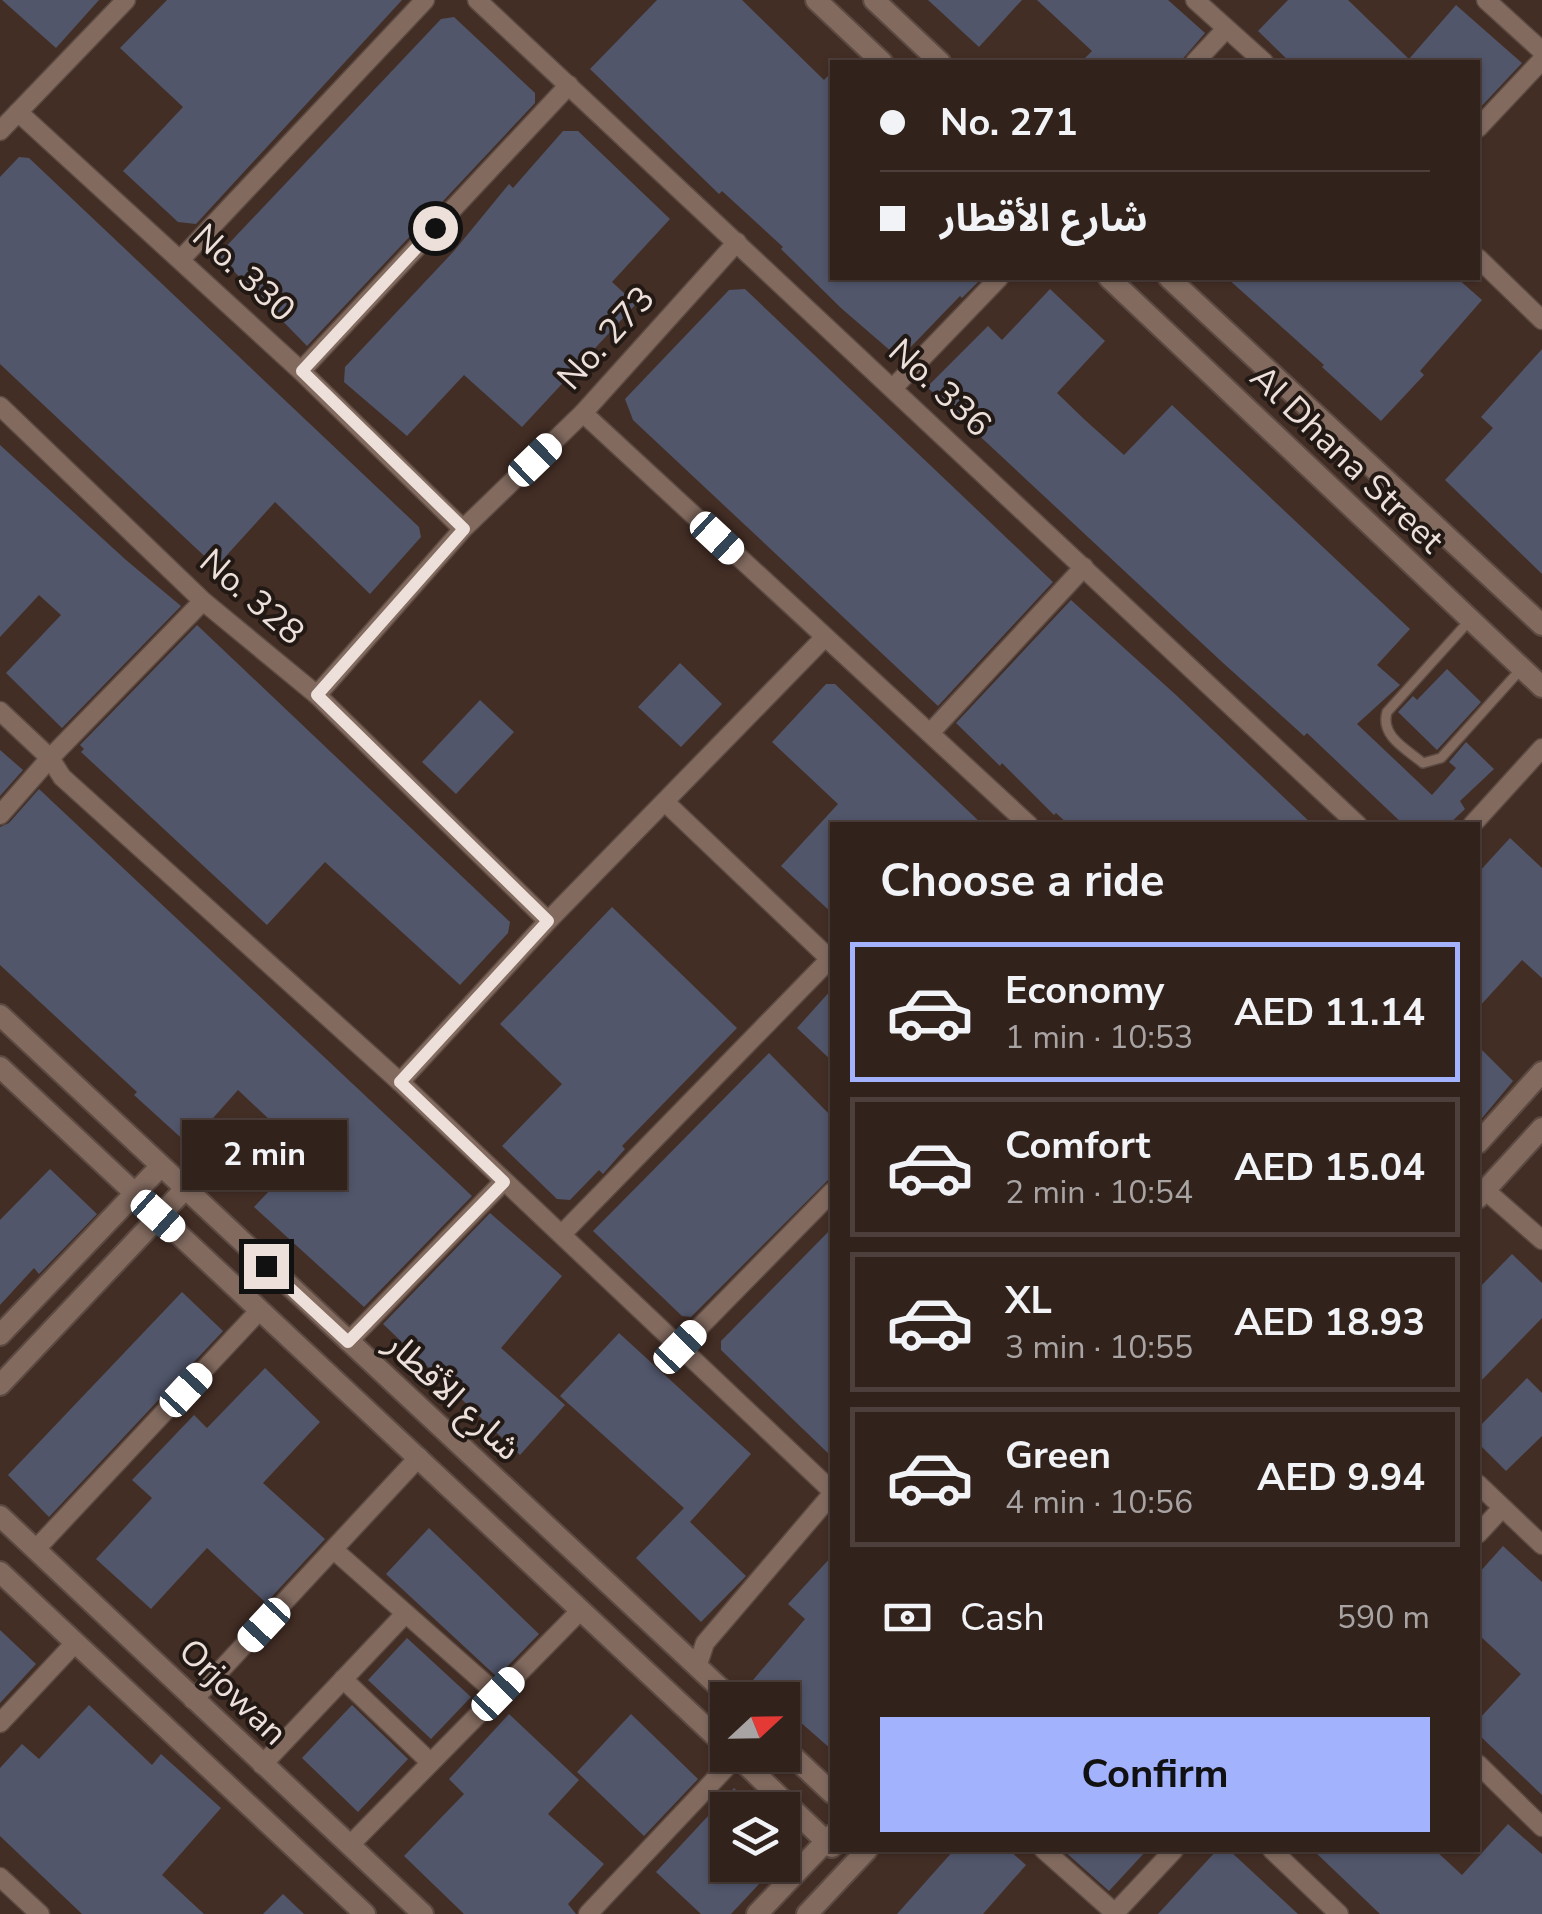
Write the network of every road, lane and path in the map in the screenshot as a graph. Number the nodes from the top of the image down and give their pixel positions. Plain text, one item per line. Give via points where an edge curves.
1 (126, 0) edge
2 (425, 0) edge
3 (477, 0) edge
4 (816, 0) edge
5 (874, 0) edge
6 (1196, 0) edge
7 (1486, 0) edge
8 (1226, 29) junction
9 (1542, 51) edge
10 (880, 60) edge
11 (938, 60) edge
12 (1197, 60) edge
13 (1262, 60) edge
14 (1542, 60) edge
15 (569, 85) junction
16 (18, 112) junction
17 (1480, 126) edge
18 (0, 129) edge
19 (736, 242) junction
20 (182, 259) junction
21 (1480, 260) edge
22 (997, 280) edge
23 (1111, 280) edge
24 (1171, 280) edge
25 (1542, 320) edge
26 (302, 371) junction
27 (893, 388) junction
28 (0, 406) edge
29 (583, 413) junction
30 (464, 529) junction
31 (1084, 568) junction
32 (203, 602) junction
33 (1470, 620) junction
34 (1542, 625) edge
35 (825, 637) junction
36 (1522, 668) junction
37 (1542, 686) edge
38 (317, 695) junction
39 (0, 711) edge
40 (930, 734) junction
41 (1542, 748) edge
42 (50, 758) junction
43 (666, 802) junction
44 (0, 815) edge
45 (1026, 822) edge
46 (1355, 822) edge
47 (1475, 822) edge
48 (548, 921) junction
49 (830, 958) edge
50 (830, 962) edge
51 (0, 1015) edge
52 (0, 1066) edge
53 (1542, 1072) edge
54 (400, 1082) junction
55 (1542, 1128) edge
56 (1480, 1140) edge
57 (160, 1168) junction
58 (504, 1182) junction
59 (184, 1190) junction
60 (136, 1194) junction
61 (830, 1194) edge
62 (1482, 1194) edge
63 (158, 1216) junction
64 (562, 1234) junction
65 (1542, 1240) edge
66 (260, 1310) junction
67 (0, 1335) edge
68 (348, 1342) junction
69 (680, 1347) junction
70 (0, 1385) edge
71 (419, 1457) junction
72 (1480, 1486) edge
73 (830, 1490) edge
74 (830, 1494) edge
75 (1502, 1508) junction
76 (0, 1516) edge
77 (1480, 1532) edge
78 (1542, 1545) edge
79 (36, 1549) junction
80 (334, 1550) junction
81 (0, 1572) edge
82 (580, 1611) junction
83 (404, 1614) junction
84 (76, 1643) junction
85 (698, 1667) junction
86 (343, 1679) junction
87 (714, 1682) edge
88 (498, 1694) junction
89 (194, 1700) junction
90 (0, 1722) edge
91 (710, 1731) edge
92 (429, 1761) junction
93 (800, 1763) edge
94 (262, 1765) junction
95 (1480, 1766) edge
96 (721, 1772) edge
97 (754, 1772) edge
98 (830, 1791) edge
99 (1542, 1826) edge
100 (830, 1841) edge
101 (830, 1845) edge
102 (350, 1846) junction
103 (1046, 1852) edge
104 (1172, 1852) edge
105 (1274, 1852) edge
106 (859, 1858) edge
107 (0, 1877) edge
108 (40, 1914) edge
109 (365, 1914) edge
110 (423, 1914) edge
111 (588, 1914) edge
112 (757, 1914) edge
113 (807, 1914) edge
114 (1114, 1914) edge
115 (1339, 1914) edge

1 - 16 street
2 - 20 street
3 - 15 street, No. 336
4 - 10 street
5 - 11 street
6 - 8 street
7 - 9 street
8 - 12 street
8 - 13 street
14 - 17 street
15 - 19 street, No. 336
15 - 26 street
16 - 18 street
16 - 20 street, No. 330
19 - 27 street, No. 336
19 - 29 street, No. 273
20 - 26 street, No. 330
21 - 25 street
22 - 27 street
23 - 33 street, Al Dhana Street
24 - 34 street, Al Dhana Street
26 - 30 street, No. 330
27 - 31 street, No. 336
28 - 32 street, No. 328
29 - 30 street, No. 273
29 - 35 street
30 - 38 street, No. 273
31 - 40 street
31 - 46 street, No. 336
32 - 38 street, No. 328
32 - 42 street
33 - 36 street, Al Dhana Street
33 - 36 lane via 1387,712 1388,734 1422,763 1432,763
35 - 40 street
35 - 43 street
36 - 37 street, Al Dhana Street
38 - 48 street, No. 328
39 - 42 street
40 - 45 street
41 - 47 street
42 - 44 street
42 - 54 street via 62,777
43 - 48 street
43 - 49 street
48 - 54 street
50 - 64 street
51 - 57 street, شارع الأقطار
52 - 60 street, شارع الأقطار
53 - 56 street
54 - 58 street
55 - 62 street
57 - 59 street, شارع الأقطار
57 - 60 street
58 - 64 street
58 - 68 street
59 - 63 street
59 - 68 street, شارع الأقطار
60 - 63 street, شارع الأقطار
60 - 67 street
61 - 69 street
62 - 65 street
63 - 66 street, شارع الأقطار
63 - 70 street
64 - 69 street
66 - 71 street, شارع الأقطار
66 - 79 street
68 - 85 street, شارع الأقطار
69 - 73 street
71 - 80 street
71 - 82 street, شارع الأقطار
72 - 75 street
74 - 85 street via 705,1643
75 - 77 street
75 - 78 street
76 - 79 street, Orjowan
79 - 89 street, Orjowan
80 - 83 street
80 - 89 street
81 - 84 street, Orjowan
82 - 88 street
82 - 91 street, شارع الأقطار
83 - 86 street
83 - 88 street
84 - 90 street
84 - 109 street, Orjowan
85 - 87 street, شارع الأقطار
86 - 92 street
86 - 94 street
88 - 92 street
89 - 94 street, Orjowan
92 - 102 street
93 - 98 street
94 - 102 street, Orjowan
95 - 99 street
96 - 111 street
97 - 100 street
101 - 112 street
102 - 110 street, Orjowan
103 - 114 street
104 - 114 street
105 - 115 street
106 - 113 street
107 - 108 street

